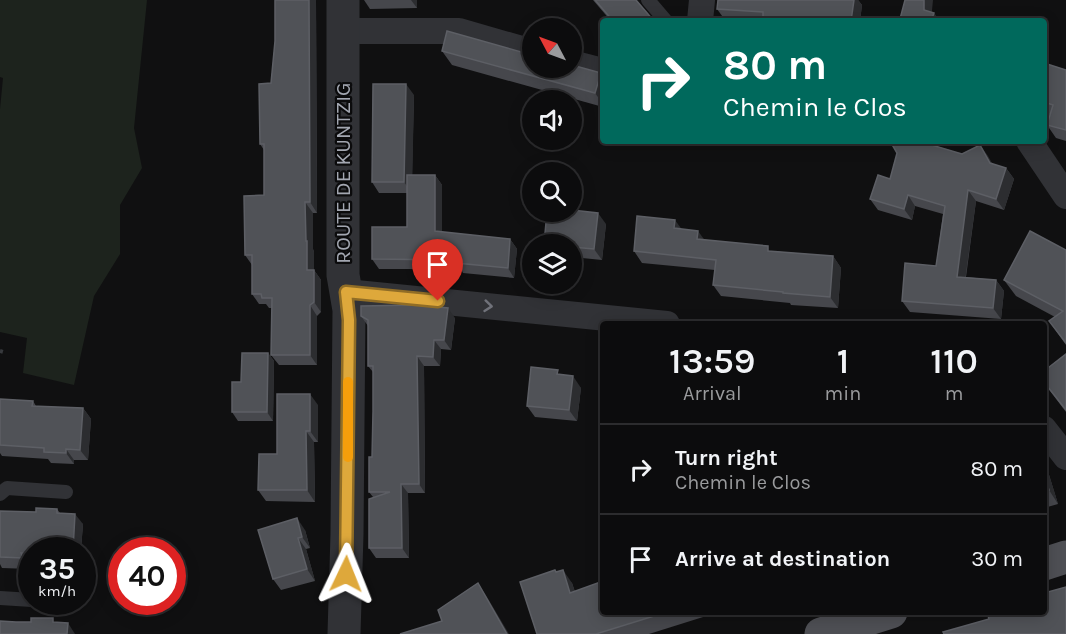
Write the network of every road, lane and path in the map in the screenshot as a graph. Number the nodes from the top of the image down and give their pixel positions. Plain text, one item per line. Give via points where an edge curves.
1 (648, 0) edge
2 (702, 0) edge
3 (344, 16) edge
4 (663, 18) edge
5 (700, 18) edge
6 (522, 49) edge
7 (582, 66) edge
8 (600, 70) edge
9 (1031, 144) edge
10 (1066, 196) edge
11 (346, 292) junction
12 (637, 321) edge
13 (0, 351) edge
14 (8, 353) dead end
15 (1047, 433) edge
16 (1066, 457) edge
17 (66, 492) dead end
18 (0, 494) edge
19 (1066, 557) edge
20 (1047, 563) edge
21 (0, 598) edge
22 (18, 599) edge
23 (881, 615) edge
24 (344, 634) edge
25 (821, 634) edge

1 - 4 lane
2 - 5 street
3 - 6 street via 459,31
3 - 11 street, ROUTE DE KUNTZIG
7 - 8 street
9 - 10 street
11 -> 12 street
11 - 24 street, ROUTE DE KUNTZIG via 349,332
13 - 14 path
15 - 16 street
17 - 18 lane via 7,488
19 - 20 main road
21 - 22 lane
23 - 25 main road

